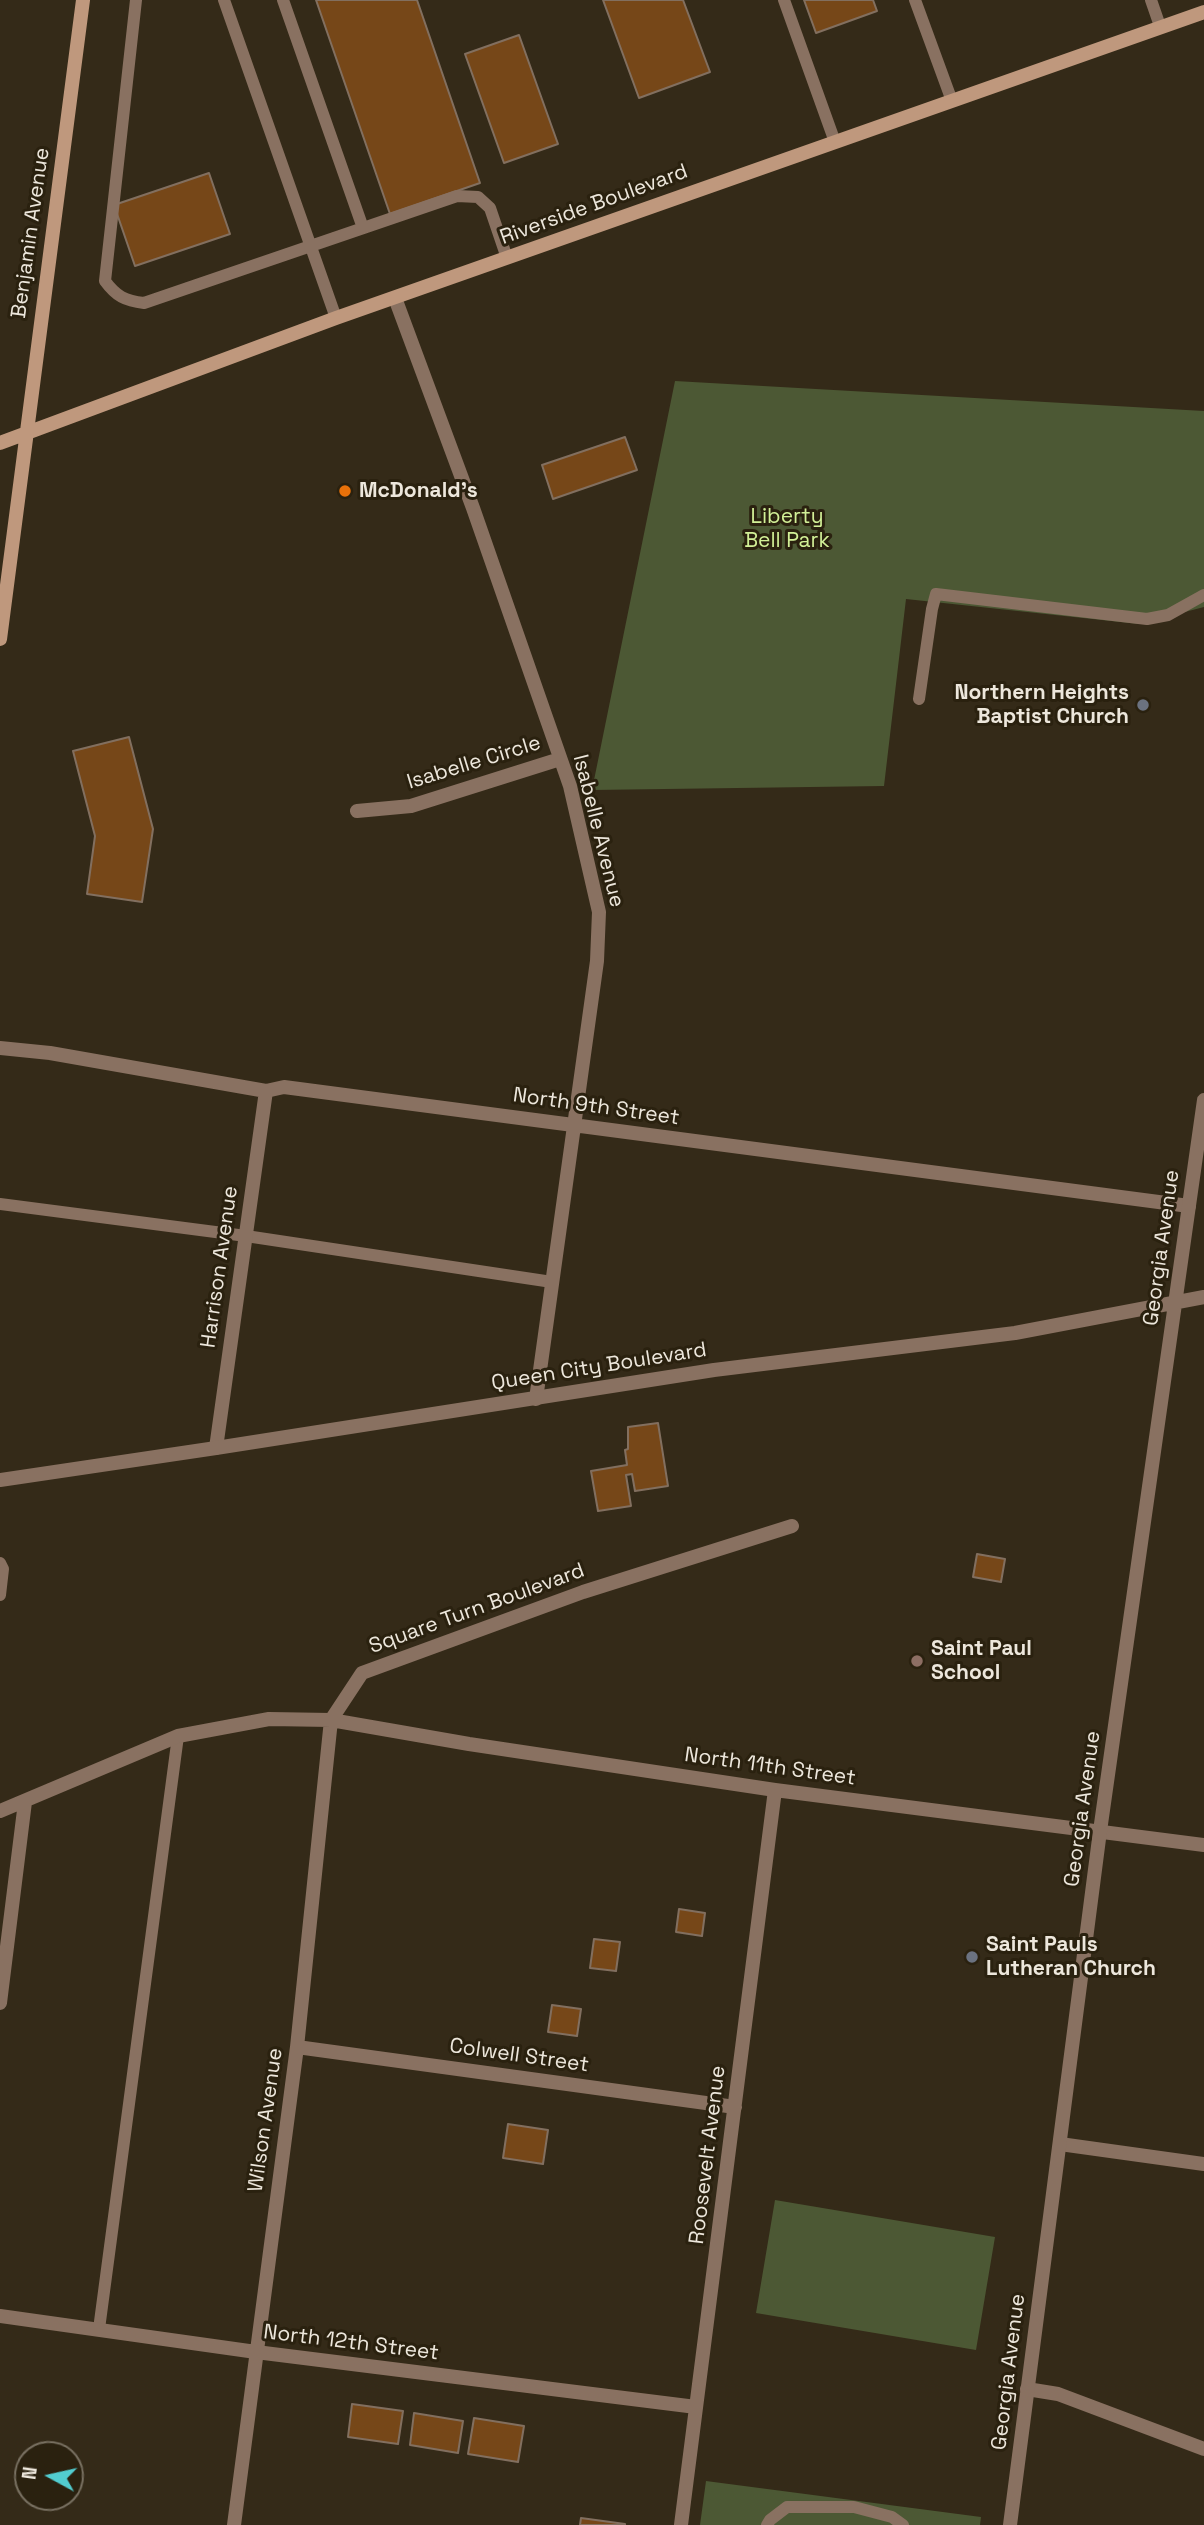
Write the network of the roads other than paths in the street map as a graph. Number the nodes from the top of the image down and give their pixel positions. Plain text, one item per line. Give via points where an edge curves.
1 (83, 0) edge
2 (136, 0) edge
3 (224, 0) edge
4 (283, 0) edge
5 (784, 0) edge
6 (915, 0) edge
7 (1150, 0) edge
8 (1204, 12) edge
9 (1160, 26) junction
10 (952, 101) junction
11 (835, 142) junction
12 (363, 228) junction
13 (311, 246) junction
14 (507, 258) junction
15 (395, 298) junction
16 (335, 318) junction
17 (26, 435) junction
18 (0, 443) edge
19 (4, 584) edge
20 (1204, 595) edge
21 (0, 639) edge
22 (919, 699) dead end
23 (560, 759) junction
24 (357, 811) dead end
25 (0, 1048) edge
26 (266, 1091) junction
27 (1204, 1100) edge
28 (574, 1125) junction
29 (0, 1204) edge
30 (1189, 1206) junction
31 (246, 1236) junction
32 (552, 1282) junction
33 (1204, 1297) edge
34 (1175, 1302) junction
35 (536, 1399) junction
36 (216, 1448) junction
37 (0, 1480) edge
38 (792, 1526) dead end
39 (0, 1563) edge
40 (0, 1595) edge
41 (331, 1720) junction
42 (178, 1735) junction
43 (775, 1790) junction
44 (25, 1802) junction
45 (0, 1811) edge
46 (1100, 1831) junction
47 (1204, 1845) edge
48 (0, 2003) edge
49 (298, 2047) junction
50 (735, 2107) junction
51 (1060, 2144) junction
52 (1204, 2164) edge
53 (0, 2316) edge
54 (99, 2329) junction
55 (256, 2353) junction
56 (1027, 2389) junction
57 (696, 2407) junction
58 (1204, 2449) edge
59 (234, 2525) edge
60 (681, 2525) edge
61 (767, 2525) edge
62 (903, 2525) edge
63 (1010, 2525) edge

1 - 17 main road, Benjamin Avenue
2 - 13 lane via 105,281 127,301 144,303
3 - 13 lane
4 - 12 lane
5 - 11 lane
6 - 10 lane
7 - 9 lane
8 - 9 main road, Riverside Boulevard
9 - 10 main road, Riverside Boulevard
10 - 11 main road, Riverside Boulevard
11 - 14 main road, Riverside Boulevard
12 - 13 lane
12 - 14 lane via 457,197 478,197 490,208
13 - 16 lane
14 - 15 main road, Riverside Boulevard
15 - 16 main road, Riverside Boulevard
15 - 23 street, Isabelle Avenue
16 - 17 main road, Riverside Boulevard
17 - 18 main road, Riverside Boulevard
17 - 19 main road, Benjamin Avenue
19 - 21 main road, Benjamin Avenue
20 - 22 lane via 1168,615 1147,619 936,594
23 - 24 street, Isabelle Circle via 411,806
23 - 28 street, Isabelle Avenue via 599,912 597,961
25 - 26 street, North 9th Street
26 - 28 street, North 9th Street via 284,1087
26 - 31 street, Harrison Avenue
27 - 30 street, Georgia Avenue
28 - 30 street, North 9th Street
28 - 32 street, Isabelle Avenue
29 - 31 lane
30 - 34 street, Georgia Avenue
31 - 32 lane
31 - 36 street, Harrison Avenue
32 - 35 street, Isabelle Avenue
33 - 34 street, Queen City Boulevard
34 - 35 street, Queen City Boulevard via 1015,1333 714,1370
34 - 46 street, Georgia Avenue
35 - 36 street, Queen City Boulevard
36 - 37 street, Queen City Boulevard
38 - 41 street, Square Turn Boulevard via 583,1592 362,1673
39 - 40 lane via 4,1569
41 - 42 street via 269,1719
41 - 43 street, North 11th Street
41 - 49 street, Wilson Avenue
42 - 44 street
42 - 54 lane
43 - 46 street, North 11th Street
43 - 50 street, Roosevelt Avenue
44 - 45 street
44 - 48 street
46 - 47 street, North 11th Street
46 - 51 street, Georgia Avenue
49 - 50 street, Colwell Street
49 - 55 street, Wilson Avenue
50 - 57 street, Roosevelt Avenue
51 - 52 street
51 - 56 street, Georgia Avenue
53 - 54 street, North 12th Street
54 - 55 street, North 12th Street
55 - 57 street, North 12th Street
55 - 59 street, Wilson Avenue
56 - 58 street via 1058,2394
56 - 63 street, Georgia Avenue
57 - 60 street, Roosevelt Avenue
61 - 62 lane via 787,2507 854,2507 892,2517

